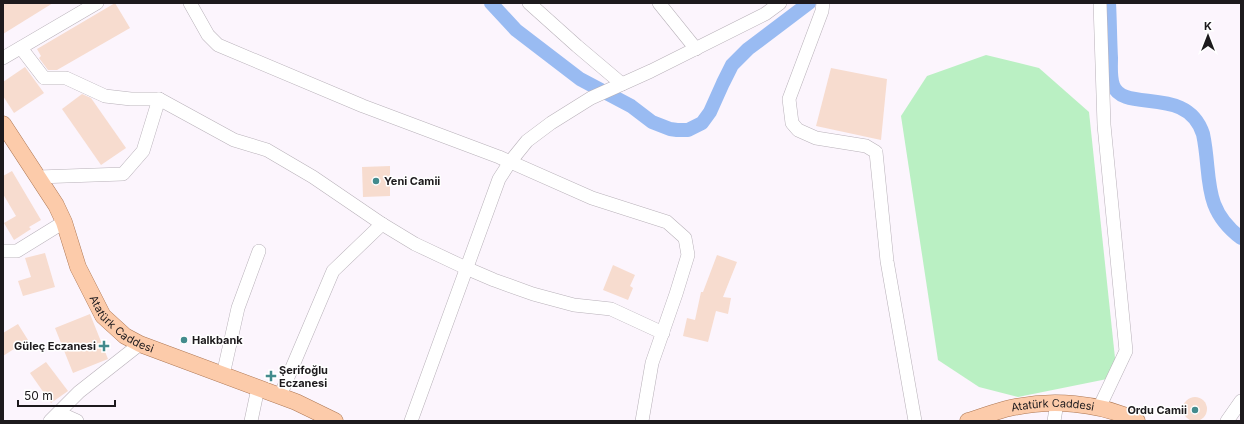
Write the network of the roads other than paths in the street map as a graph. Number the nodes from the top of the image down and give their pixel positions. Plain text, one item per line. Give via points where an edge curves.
1 (190, 3) edge
2 (529, 3) edge
3 (659, 3) edge
4 (92, 4) edge
5 (774, 5) edge
6 (823, 7) edge
7 (1100, 7) edge
8 (21, 48) junction
9 (696, 49) junction
10 (3, 58) edge
11 (618, 86) junction
12 (159, 99) junction
13 (3, 124) edge
14 (510, 162) junction
15 (38, 177) junction
16 (64, 222) junction
17 (382, 224) junction
18 (3, 251) edge
19 (259, 251) dead end
20 (466, 268) junction
21 (663, 333) junction
22 (140, 344) junction
23 (223, 375) junction
24 (258, 388) junction
25 (280, 396) junction
26 (1241, 401) edge
27 (1057, 403) junction
28 (1099, 408) junction
29 (54, 417) edge
30 (77, 421) edge
31 (251, 421) edge
32 (335, 421) edge
33 (411, 421) edge
34 (642, 421) edge
35 (915, 421) edge
36 (968, 421) edge
37 (1054, 421) edge
38 (1137, 421) edge
39 (1227, 421) edge

1 - 14 street via 208,35 218,45 363,106
2 - 11 street
3 - 9 street
4 - 8 street
5 - 9 street
6 - 35 street via 789,99 792,122 798,130 816,138 866,146 876,152 888,261
7 - 28 street via 1104,125 1126,351
8 - 10 street
8 - 12 street via 44,78 66,78 105,96
9 - 11 street
11 - 14 street via 591,98 551,122 527,141
12 - 15 street via 143,151 123,174
12 - 17 street via 234,140 267,150 313,177
13 - 15 main road, Atatürk Caddesi
14 - 20 street via 499,178
14 - 21 street via 592,198 667,222 685,238 688,255
15 - 16 main road, Atatürk Caddesi
16 - 18 street via 17,251
16 - 22 main road, Atatürk Caddesi via 78,267 103,316 125,336
17 - 20 street via 415,244
17 - 25 street via 333,271
19 - 23 street via 238,308
20 - 21 street via 533,294 574,305 611,309
20 - 33 street
21 - 34 street via 652,363
22 - 23 main road, Atatürk Caddesi
22 - 29 street via 79,392
23 - 24 main road, Atatürk Caddesi
24 - 25 main road, Atatürk Caddesi
24 - 31 street
25 - 32 main road, Atatürk Caddesi
26 - 39 street
27 - 28 main road, Atatürk Caddesi
27 - 36 main road, Atatürk Caddesi via 1010,408
27 - 37 street
28 - 38 main road, Atatürk Caddesi
29 - 30 street

